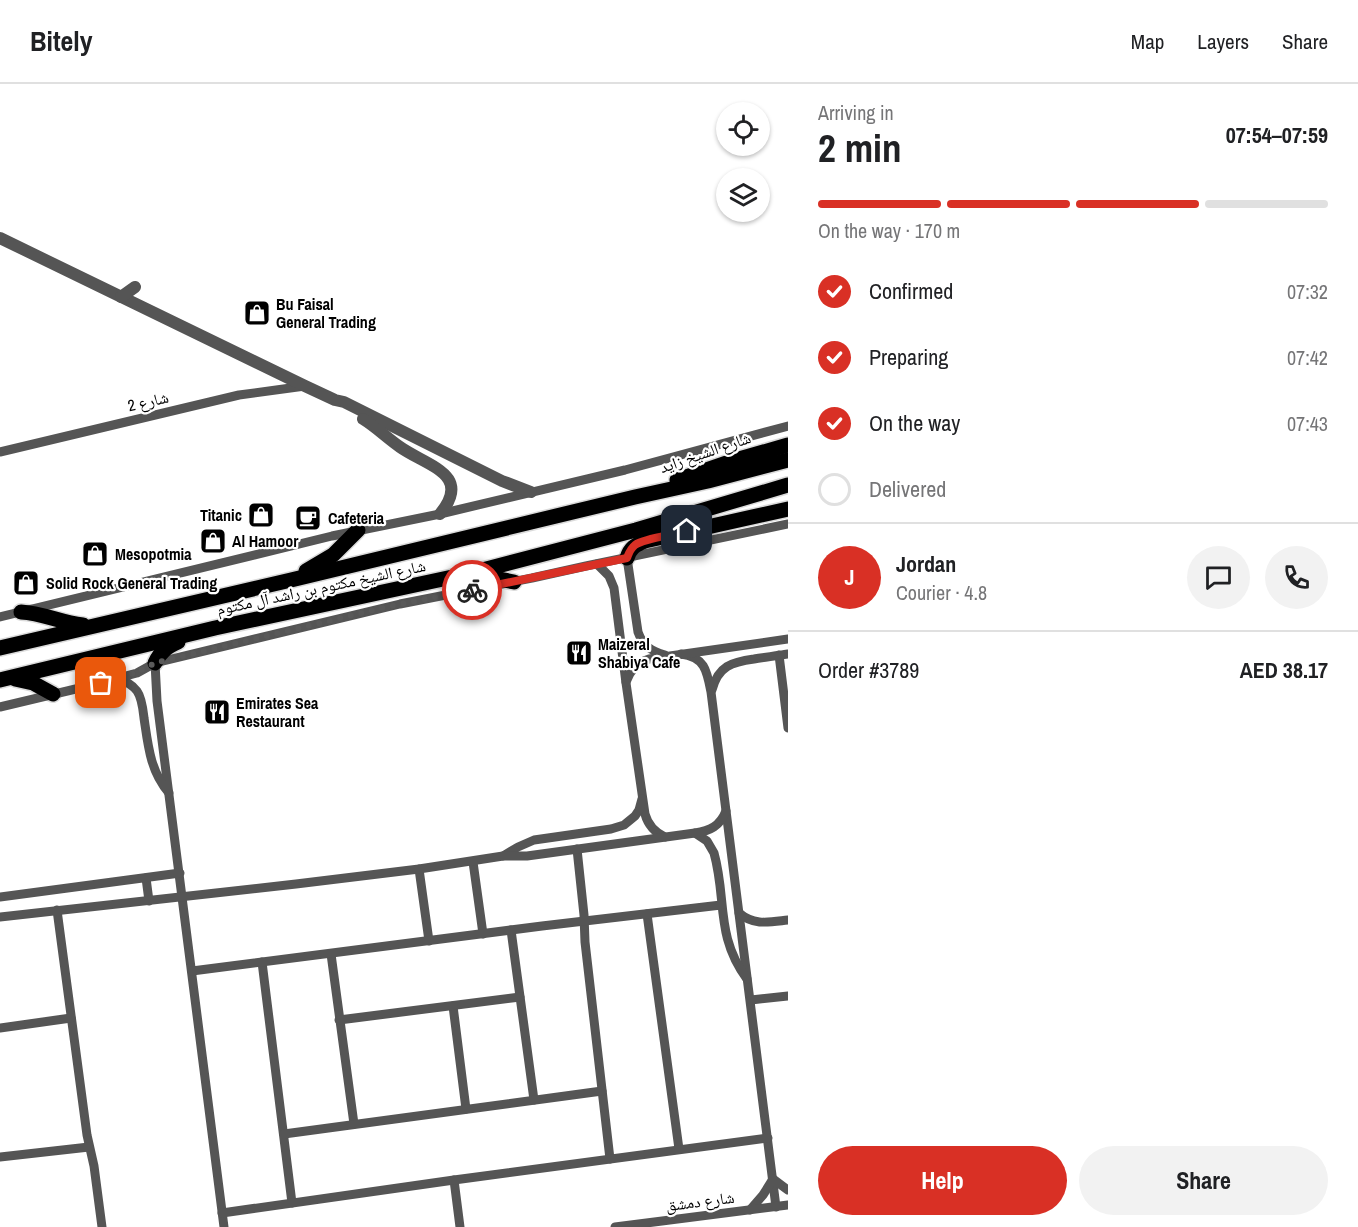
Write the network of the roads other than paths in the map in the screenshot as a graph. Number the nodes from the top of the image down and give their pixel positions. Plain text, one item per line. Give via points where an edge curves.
1 (0, 238) edge
2 (135, 287) dead end
3 (121, 297) junction
4 (305, 386) junction
5 (335, 400) junction
6 (788, 426) edge
7 (788, 445) edge
8 (0, 452) edge
9 (788, 460) edge
10 (788, 485) edge
11 (531, 492) junction
12 (635, 497) junction
13 (788, 508) edge
14 (440, 514) junction
15 (788, 524) edge
16 (358, 530) junction
17 (636, 530) junction
18 (627, 558) junction
19 (597, 564) junction
20 (471, 573) junction
21 (291, 580) junction
22 (514, 582) junction
23 (21, 612) junction
24 (0, 617) edge
25 (92, 626) junction
26 (202, 632) junction
27 (788, 639) edge
28 (0, 648) edge
29 (681, 654) junction
30 (784, 655) edge
31 (668, 656) junction
32 (155, 663) junction
33 (117, 678) junction
34 (5, 679) edge
35 (626, 683) junction
36 (711, 692) junction
37 (53, 694) junction
38 (0, 707) edge
39 (788, 726) edge
40 (169, 793) junction
41 (642, 797) junction
42 (726, 811) junction
43 (695, 833) junction
44 (665, 837) junction
45 (577, 849) junction
46 (503, 856) junction
47 (473, 862) junction
48 (419, 869) junction
49 (180, 873) junction
50 (147, 878) junction
51 (0, 897) edge
52 (183, 897) junction
53 (149, 901) junction
54 (721, 905) junction
55 (57, 910) junction
56 (739, 913) junction
57 (647, 914) junction
58 (0, 917) edge
59 (788, 920) edge
60 (585, 921) junction
61 (762, 923) junction
62 (511, 930) junction
63 (483, 934) junction
64 (743, 939) junction
65 (429, 941) junction
66 (331, 954) junction
67 (262, 962) junction
68 (192, 972) junction
69 (748, 981) junction
70 (788, 996) edge
71 (520, 997) junction
72 (751, 1000) junction
73 (453, 1006) junction
74 (71, 1018) junction
75 (339, 1020) junction
76 (0, 1028) edge
77 (602, 1091) junction
78 (534, 1100) junction
79 (466, 1109) junction
80 (354, 1124) junction
81 (284, 1134) junction
82 (768, 1138) junction
83 (89, 1147) junction
84 (679, 1149) junction
85 (0, 1158) edge
86 (610, 1159) junction
87 (773, 1179) junction
88 (454, 1180) junction
89 (788, 1190) edge
90 (292, 1203) junction
91 (788, 1205) edge
92 (776, 1207) junction
93 (750, 1210) junction
94 (222, 1213) junction
95 (683, 1223) edge
96 (102, 1227) edge
97 (224, 1227) edge
98 (460, 1227) edge
99 (615, 1227) edge

1 - 3 street
2 - 3 street
3 - 4 street
4 - 5 street
4 - 8 street, شارع 2 via 239,395
5 - 11 street
5 - 14 street via 445,474 450,481 451,498
6 - 11 street
7 - 12 main road, شارع الشيخ زايد via 710,468
9 - 12 main road, شارع الشيخ مكتوم بن راشد آل مكتوم
10 - 17 main road, شارع الشيخ مكتوم بن راشد آل مكتوم
11 - 14 street
12 - 21 main road, شارع الشيخ مكتوم بن راشد آل مكتوم
13 - 17 main road via 684,527
13 - 18 main road via 645,541 635,545
14 - 16 street
15 - 18 street
16 - 21 main road via 333,555
16 - 23 street
17 - 20 main road, شارع الشيخ مكتوم بن راشد آل مكتوم
18 - 19 street
18 - 31 street via 640,639 651,650
19 - 22 street
19 - 35 street via 614,588
20 - 22 main road
20 - 26 main road, شارع الشيخ مكتوم بن راشد آل مكتوم
21 - 25 main road, شارع الشيخ مكتوم بن راشد آل مكتوم
22 - 32 street via 386,607
23 - 24 street
23 - 25 main road
25 - 28 main road, شارع الشيخ مكتوم بن راشد آل مكتوم
26 - 32 main road via 164,650
26 - 34 main road, شارع الشيخ مكتوم بن راشد آل مكتوم
27 - 29 street
29 - 31 street
29 - 36 street via 694,657 705,667
30 - 36 street via 742,660 727,666 716,677
30 - 39 street
31 - 35 street via 642,661 631,670
32 - 33 street
32 - 40 street
33 - 37 street
33 - 40 street via 132,685 138,694 151,762
34 - 37 main road via 25,680
35 - 41 street
36 - 42 street
37 - 38 street
40 - 49 street
41 - 44 street via 650,825
41 - 46 street via 639,810 624,825 534,840
42 - 43 street via 714,828
42 - 56 street
43 - 44 street
43 - 54 street via 714,853
44 - 45 street
45 - 46 street
45 - 60 street
46 - 47 street
47 - 48 street
47 - 63 street
48 - 52 street
48 - 65 street
49 - 50 street
49 - 52 street
50 - 51 street
50 - 53 street
52 - 53 street
52 - 68 street
53 - 55 street
54 - 57 street
54 - 69 street via 731,951
55 - 58 street
55 - 74 street
56 - 61 street
56 - 64 street
57 - 60 street
57 - 84 street
59 - 61 street
60 - 62 street
60 - 77 street
61 - 64 street via 750,929
62 - 63 street
62 - 71 street
63 - 65 street
64 - 69 street
65 - 66 street
66 - 67 street
66 - 75 street
67 - 68 street
67 - 81 street
68 - 94 street
69 - 72 street
70 - 72 street
71 - 73 street
71 - 78 street
72 - 82 street
73 - 75 street
73 - 79 street
74 - 76 street
74 - 83 street
75 - 80 street
77 - 78 street
77 - 86 street
78 - 79 street
79 - 80 street
80 - 81 street
81 - 90 street
82 - 84 street
82 - 87 street
83 - 85 street
83 - 96 street
84 - 86 street
86 - 88 street
87 - 89 street
87 - 92 street
87 - 93 street
88 - 90 street
88 - 98 street
90 - 94 street
91 - 92 street, شارع دمشق
92 - 93 street, شارع دمشق
93 - 95 street, شارع دمشق
94 - 97 street
95 - 99 street, شارع دمشق

